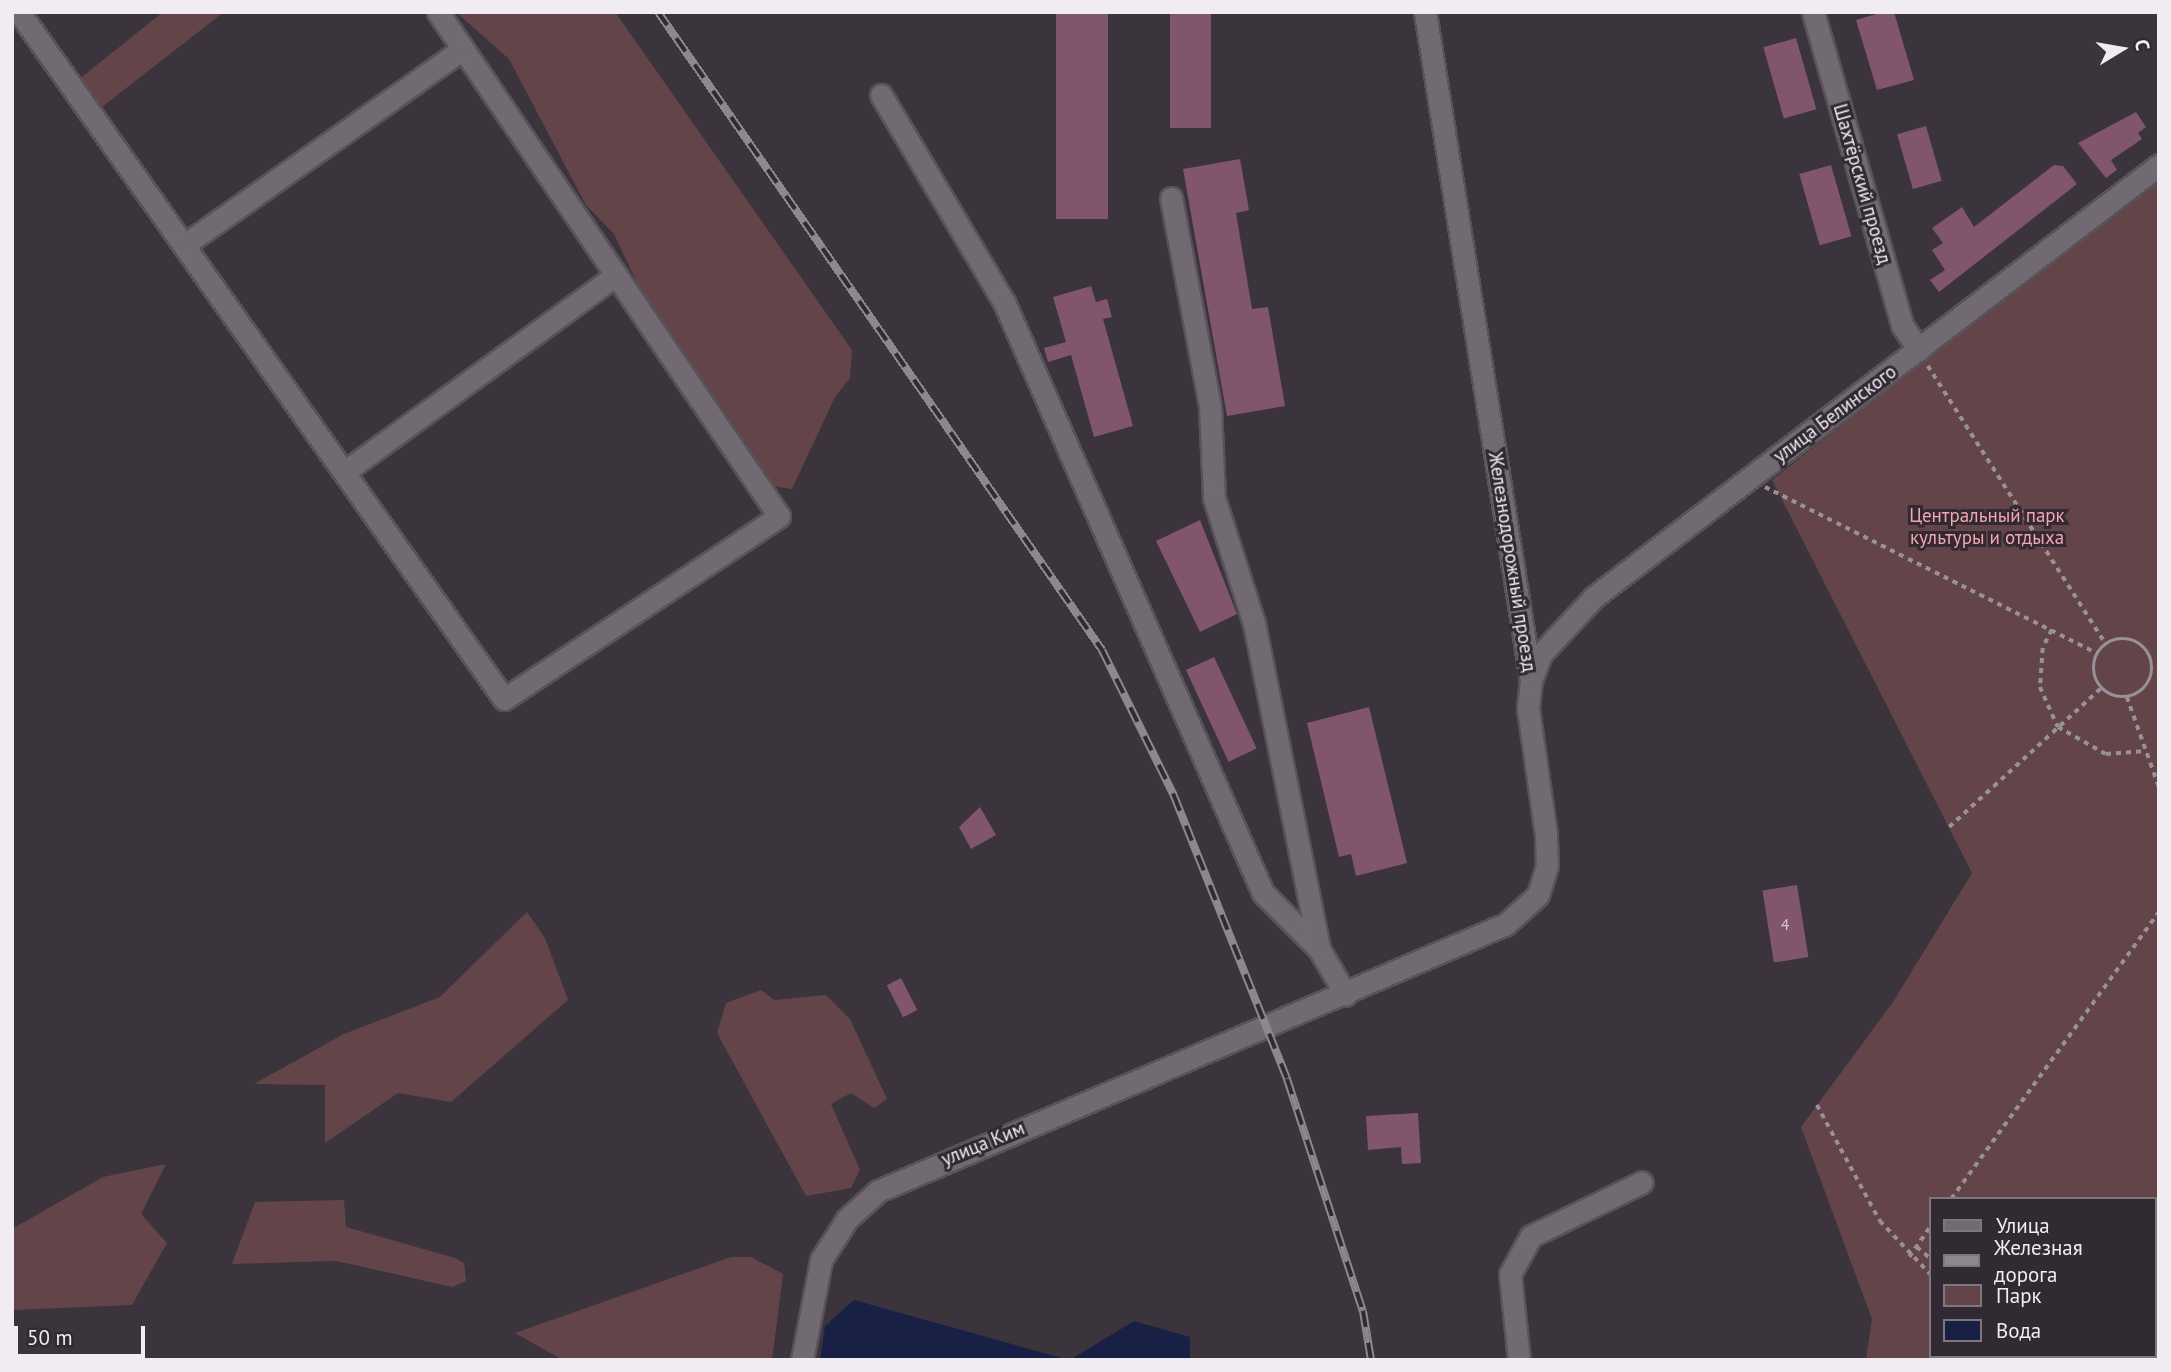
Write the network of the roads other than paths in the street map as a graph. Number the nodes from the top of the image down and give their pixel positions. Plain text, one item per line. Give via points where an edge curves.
1 (19, 12) edge
2 (438, 12) edge
3 (1425, 12) edge
4 (1813, 12) edge
5 (463, 49) junction
6 (881, 95) dead end
7 (2159, 165) edge
8 (1171, 198) dead end
9 (184, 245) junction
10 (616, 275) junction
11 (1920, 351) junction
12 (344, 472) junction
13 (1531, 681) junction
14 (1319, 949) junction
15 (1346, 995) junction
16 (1268, 1028) joint
17 (1642, 1182) dead end
18 (802, 1360) edge
19 (1519, 1360) edge

1 - 9 street
2 - 5 street
3 - 13 street, Железнодорожный проезд
4 - 11 street, Шахтёрский проезд via 1902,325
5 - 9 street
5 - 10 street
6 - 14 street via 1004,302 1263,893
7 - 11 street, улица Белинского
8 - 14 street via 1210,406 1214,498 1254,623
9 - 12 street
10 - 12 street
10 - 12 street via 779,516 504,698
11 - 13 street, улица Белинского via 1594,597 1541,654
13 - 15 street, Железнодорожный проезд via 1528,708 1546,845 1538,895 1506,924
14 - 15 street
15 - 16 street, Железнодорожный проезд
16 - 18 street, улица Ким via 878,1191 847,1219 821,1260
17 - 19 street via 1531,1236 1510,1274

